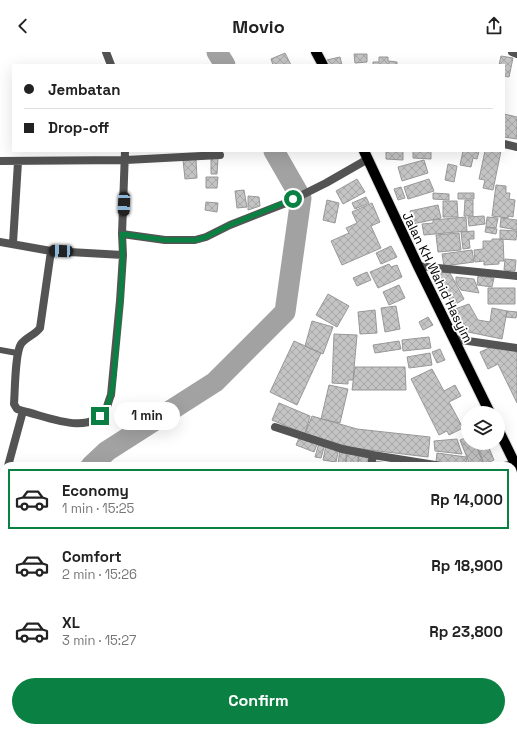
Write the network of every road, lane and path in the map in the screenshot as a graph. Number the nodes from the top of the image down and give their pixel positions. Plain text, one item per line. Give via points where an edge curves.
1 (106, 52) edge
2 (316, 52) edge
3 (512, 52) edge
4 (517, 54) edge
5 (111, 64) edge
6 (322, 64) edge
7 (505, 144) edge
8 (517, 147) edge
9 (125, 152) edge
10 (220, 155) dead end
11 (366, 155) edge
12 (126, 160) junction
13 (0, 161) edge
14 (18, 162) junction
15 (122, 234) junction
16 (0, 242) edge
17 (13, 243) junction
18 (51, 251) junction
19 (123, 255) junction
20 (418, 266) junction
21 (517, 276) edge
22 (454, 339) junction
23 (517, 348) edge
24 (0, 350) edge
25 (17, 353) junction
26 (487, 406) edge
27 (22, 411) junction
28 (275, 427) dead end
29 (505, 443) edge
30 (373, 455) junction
31 (9, 462) edge
32 (372, 462) edge
33 (416, 462) edge
34 (514, 462) edge

1 - 5 street
2 - 6 main road
3 - 4 street
7 - 8 street
9 - 12 street
10 - 12 street
11 - 15 street via 326,183 206,237 196,240 165,240
11 - 20 main road, Jalan KH Wahid Hasyim
12 - 14 street
12 - 15 street
13 - 14 street
14 - 17 street
15 - 19 street
16 - 17 street
17 - 18 street
18 - 19 street
18 - 25 street via 40,328 22,342
19 - 27 street via 114,369 111,395 106,409 95,420 84,424
20 - 21 street
20 - 22 main road, Jalan KH Wahid Hasyim
22 - 23 street
22 - 26 main road, Jalan KH Wahid Hasyim
24 - 25 lane
25 - 27 street via 14,404
27 - 31 street
28 - 30 street via 342,449
29 - 34 main road
30 - 32 street
30 - 33 street

